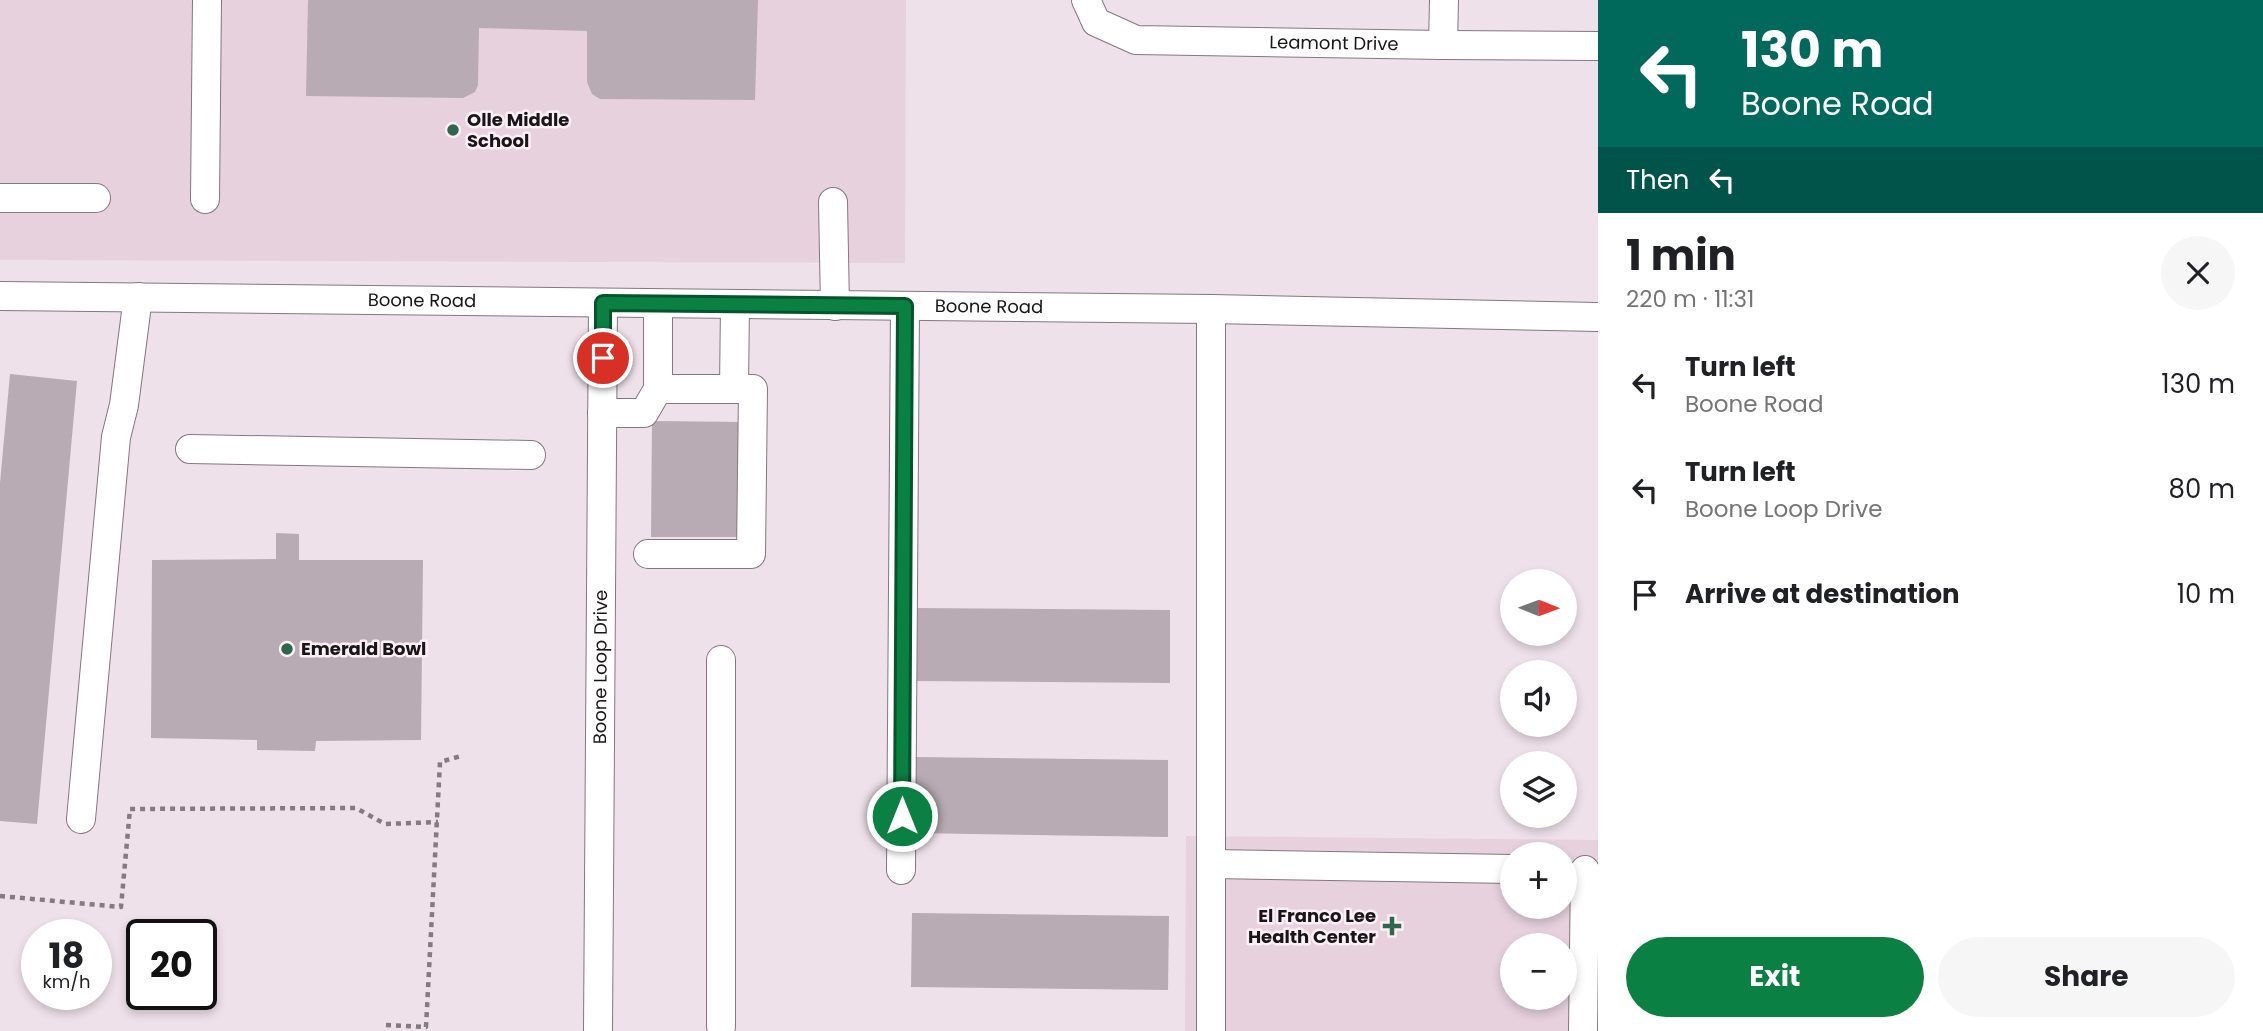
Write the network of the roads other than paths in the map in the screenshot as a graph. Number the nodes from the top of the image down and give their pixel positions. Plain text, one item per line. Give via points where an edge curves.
1 (207, 0) edge
2 (1086, 0) edge
3 (1444, 0) edge
4 (1443, 45) junction
5 (1598, 46) edge
6 (0, 198) edge
7 (96, 198) dead end
8 (205, 199) dead end
9 (833, 202) dead end
10 (0, 296) edge
11 (138, 298) junction
12 (603, 303) junction
13 (658, 304) junction
14 (735, 304) junction
15 (835, 306) junction
16 (905, 306) junction
17 (1211, 309) junction
18 (1598, 317) edge
19 (658, 389) junction
20 (734, 389) junction
21 (602, 413) junction
22 (190, 449) dead end
23 (531, 455) dead end
24 (648, 554) dead end
25 (721, 660) dead end
26 (81, 819) dead end
27 (1212, 864) junction
28 (1500, 869) edge
29 (901, 870) dead end
30 (1582, 870) edge
31 (721, 1026) dead end
32 (597, 1031) edge
33 (1212, 1031) edge
34 (1583, 1031) edge

1 - 8 street
2 - 4 street, Leamont Drive via 1096,22 1136,40
3 - 4 street
4 - 5 street, Leamont Drive
6 - 7 street
9 - 15 street
10 - 11 street, Boone Road
11 - 12 street, Boone Road
11 - 26 street via 116,436
12 - 13 street, Boone Road
12 - 21 street, Boone Loop Drive
13 - 14 street, Boone Road
13 - 19 street
14 - 15 street, Boone Road
14 - 20 street
15 - 16 street, Boone Road
16 - 17 street, Boone Road
16 - 29 street
17 - 18 street, Boone Road
17 - 27 street
19 - 20 street
19 - 21 street via 644,413
20 - 24 street via 753,389 751,554
21 - 32 street, Boone Loop Drive
22 - 23 street
25 - 31 street
27 - 28 street
27 - 33 street
30 - 34 street

